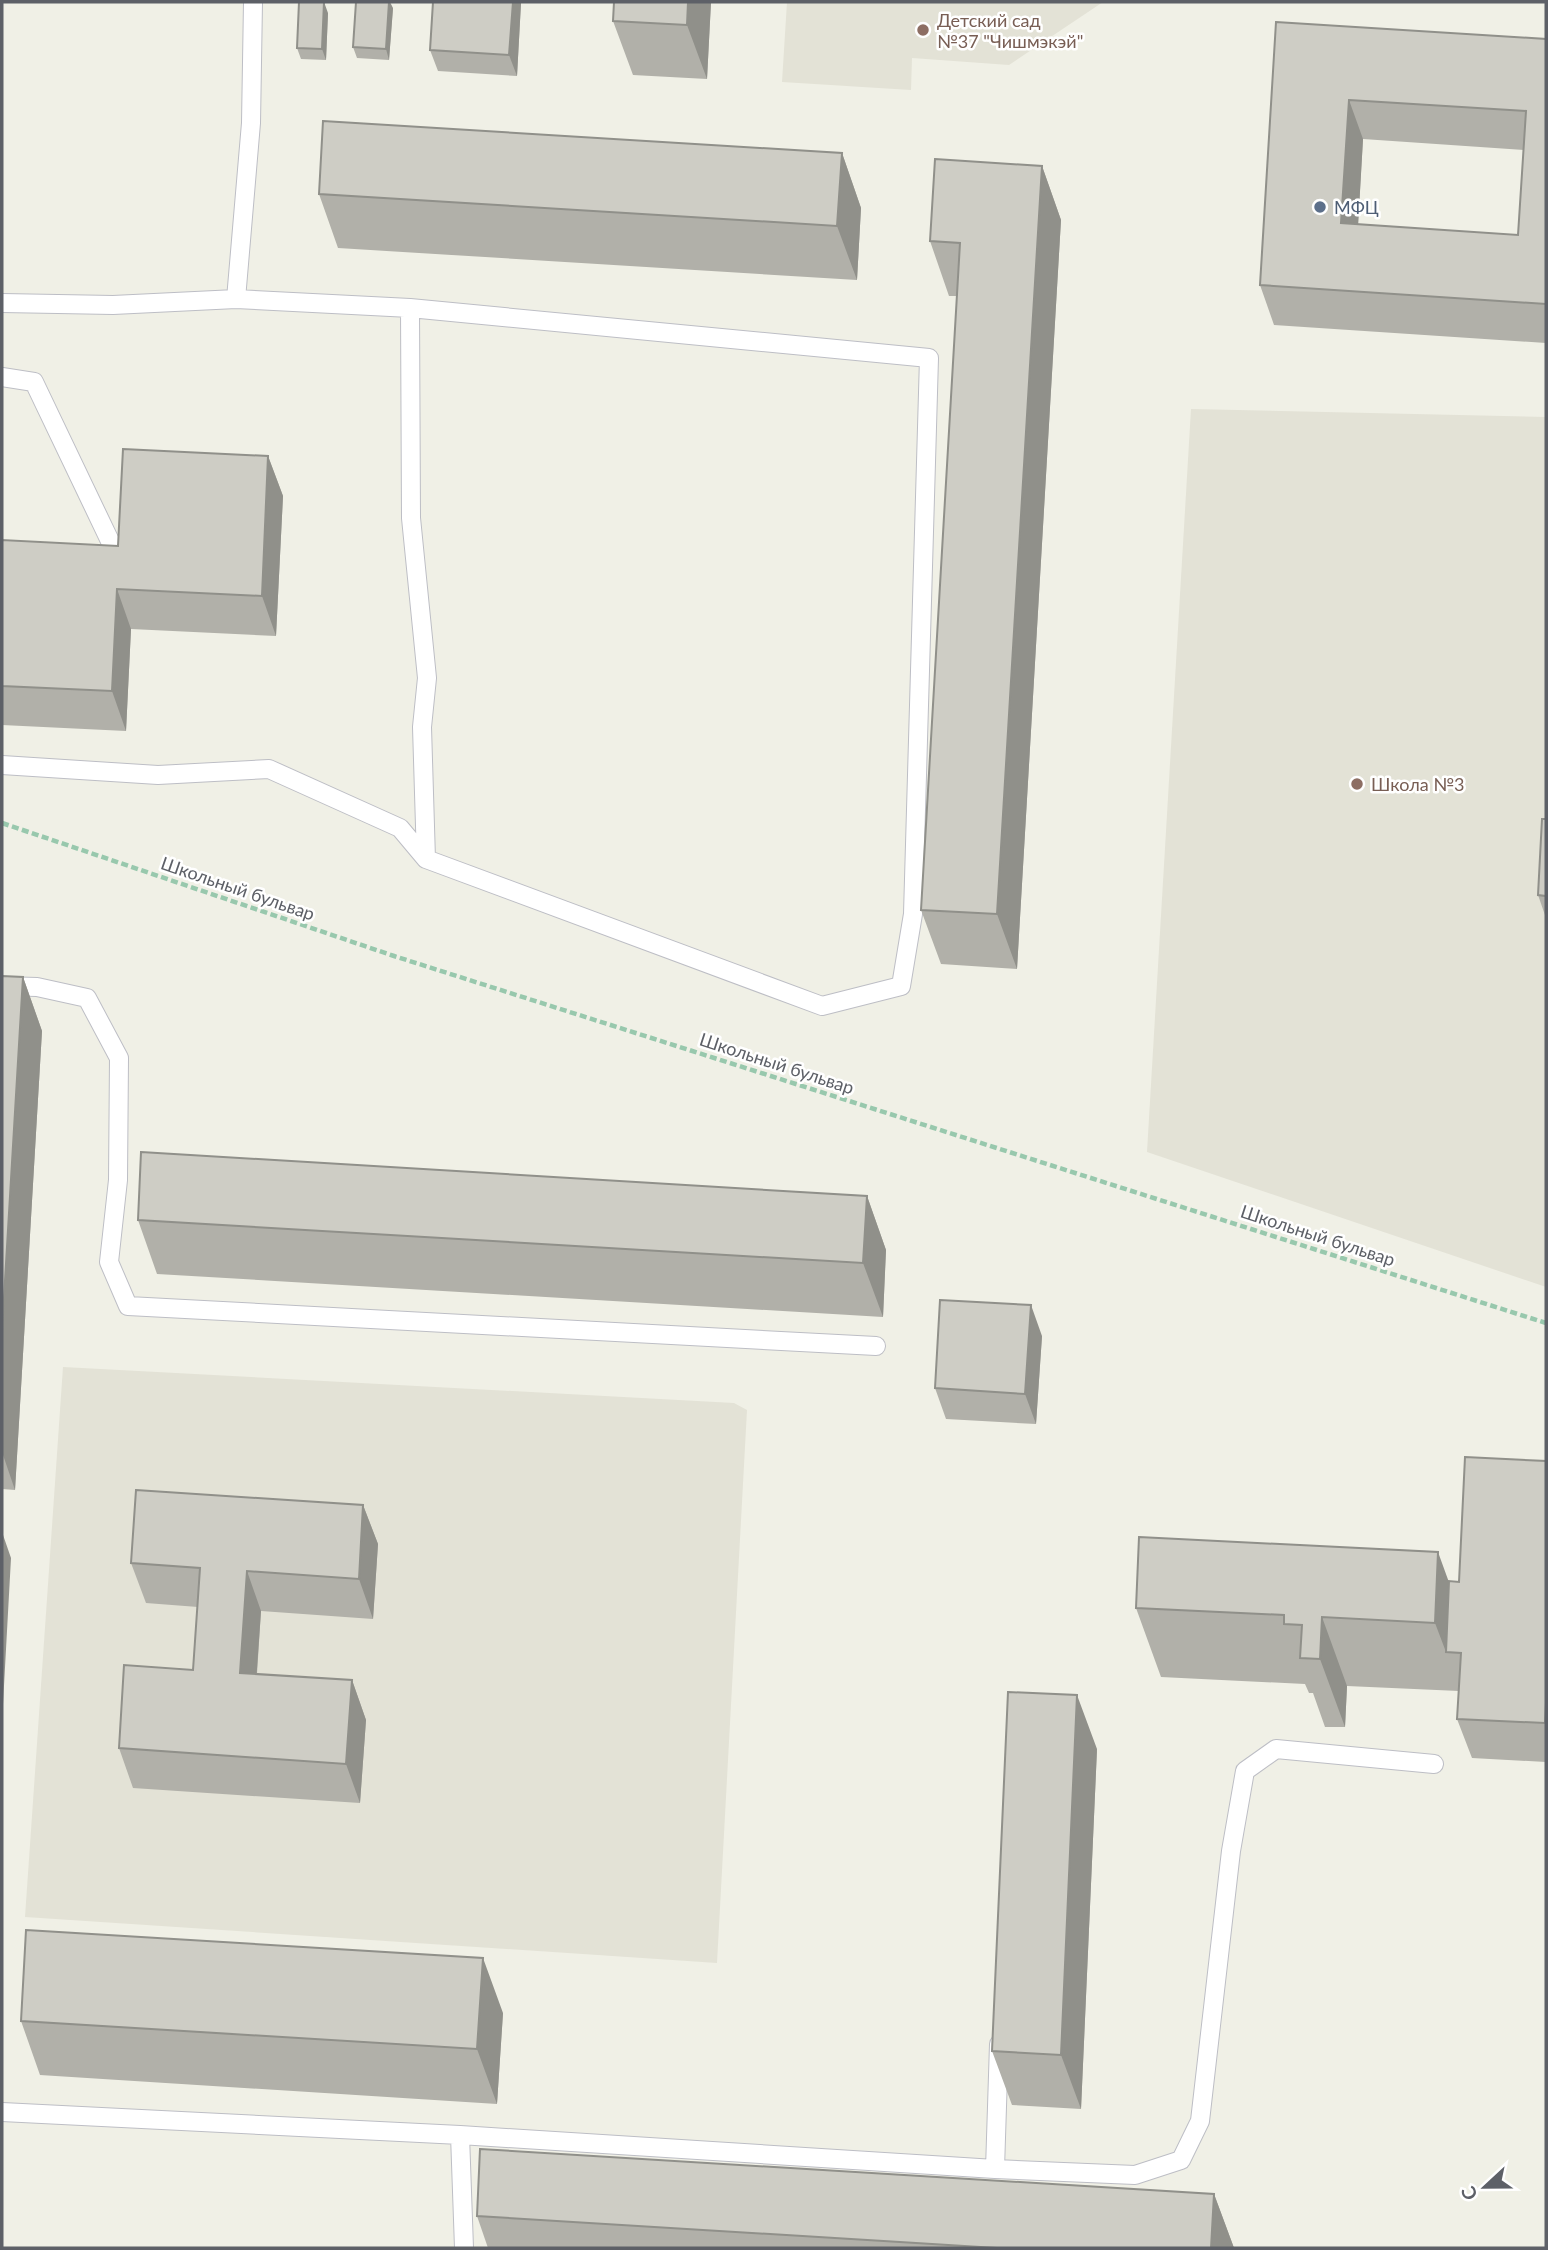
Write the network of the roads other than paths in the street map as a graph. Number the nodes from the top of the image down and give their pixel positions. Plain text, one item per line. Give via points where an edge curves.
1 (253, 2) edge
2 (236, 299) junction
3 (2, 303) edge
4 (410, 308) junction
5 (2, 377) edge
6 (110, 541) dead end
7 (2, 765) edge
8 (426, 859) junction
9 (2, 986) edge
10 (876, 1346) dead end
11 (1434, 1764) dead end
12 (999, 2032) edge
13 (2, 2112) edge
14 (460, 2135) junction
15 (995, 2169) junction
16 (464, 2248) edge

1 - 2 lane via 251,123
2 - 3 lane via 113,305
2 - 4 lane
4 - 8 lane via 411,518 427,678 422,727
4 - 8 lane via 929,358 912,914 901,986 822,1006
5 - 6 lane via 34,382
7 - 8 lane via 158,775 269,769 400,828
9 - 10 lane via 37,987 87,998 119,1058 118,1180 108,1262 128,1306
11 - 15 lane via 1276,1749 1245,1771 1199,2121 1181,2160 1135,2175
12 - 15 lane
13 - 14 lane
14 - 15 lane
14 - 16 lane

